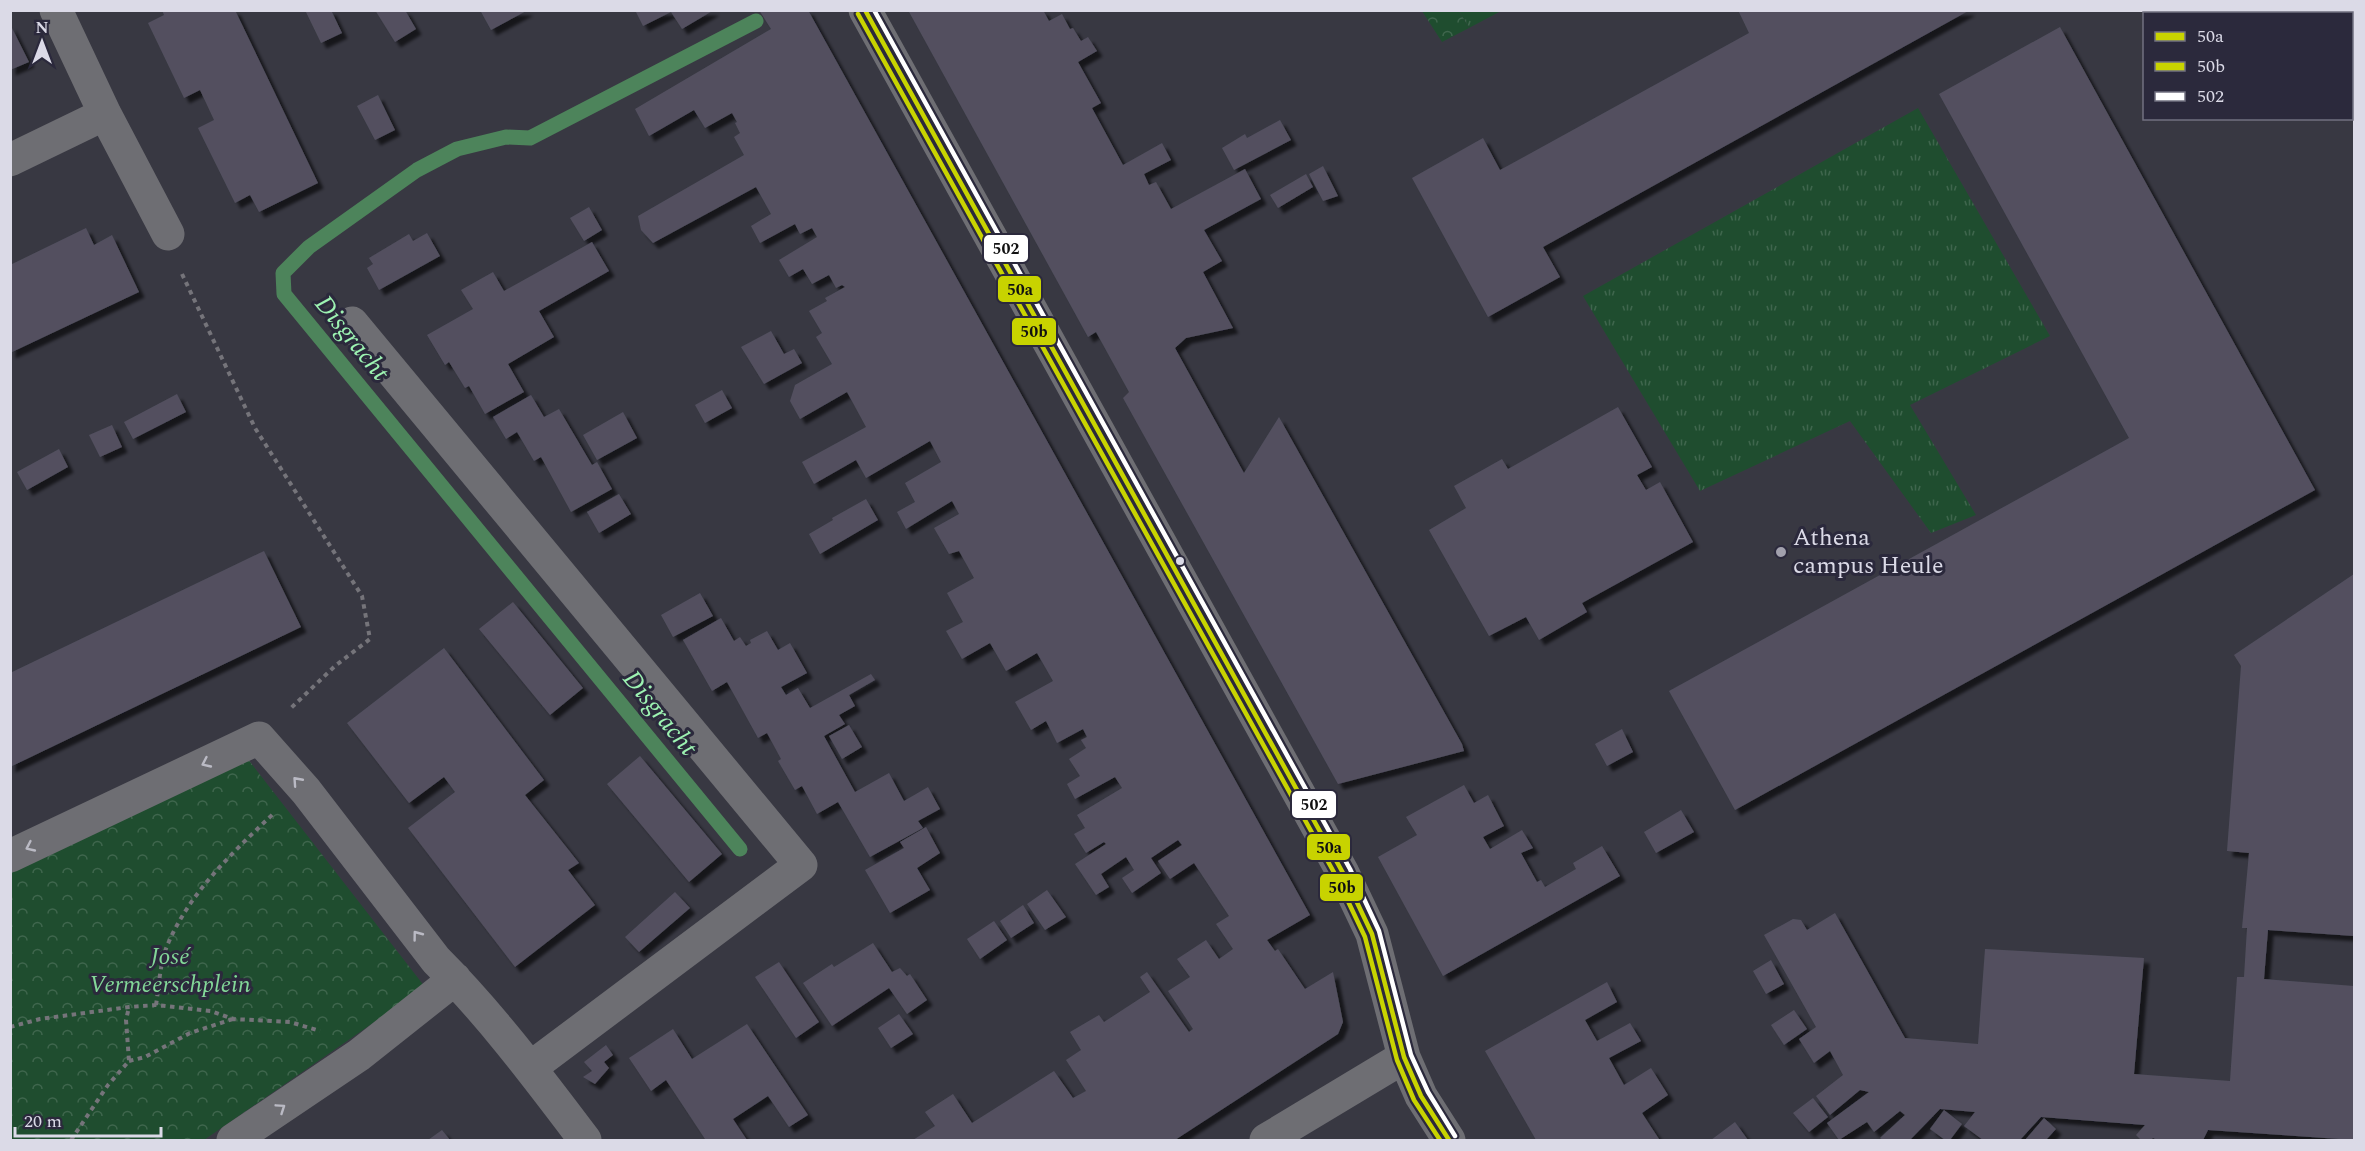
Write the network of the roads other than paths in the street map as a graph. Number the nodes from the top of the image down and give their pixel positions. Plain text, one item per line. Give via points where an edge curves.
1 (56, 10) edge
2 (865, 10) edge
3 (105, 114) junction
4 (10, 160) edge
5 (168, 234) road end
6 (352, 323) dead end
7 (10, 856) edge
8 (455, 979) junction
9 (1404, 1057) junction
10 (530, 1068) junction
11 (233, 1140) edge
12 (585, 1140) edge
13 (1266, 1140) edge
14 (1449, 1140) edge

1 - 3 street
2 - 9 street via 1343,873 1372,934
3 - 4 street
3 - 5 street
6 - 10 street via 801,865
8 -> 7 street via 436,960 306,791 259,738
8 - 10 street
11 -> 8 street via 359,1055
9 - 13 street
9 - 14 street via 1421,1096
10 - 12 street

